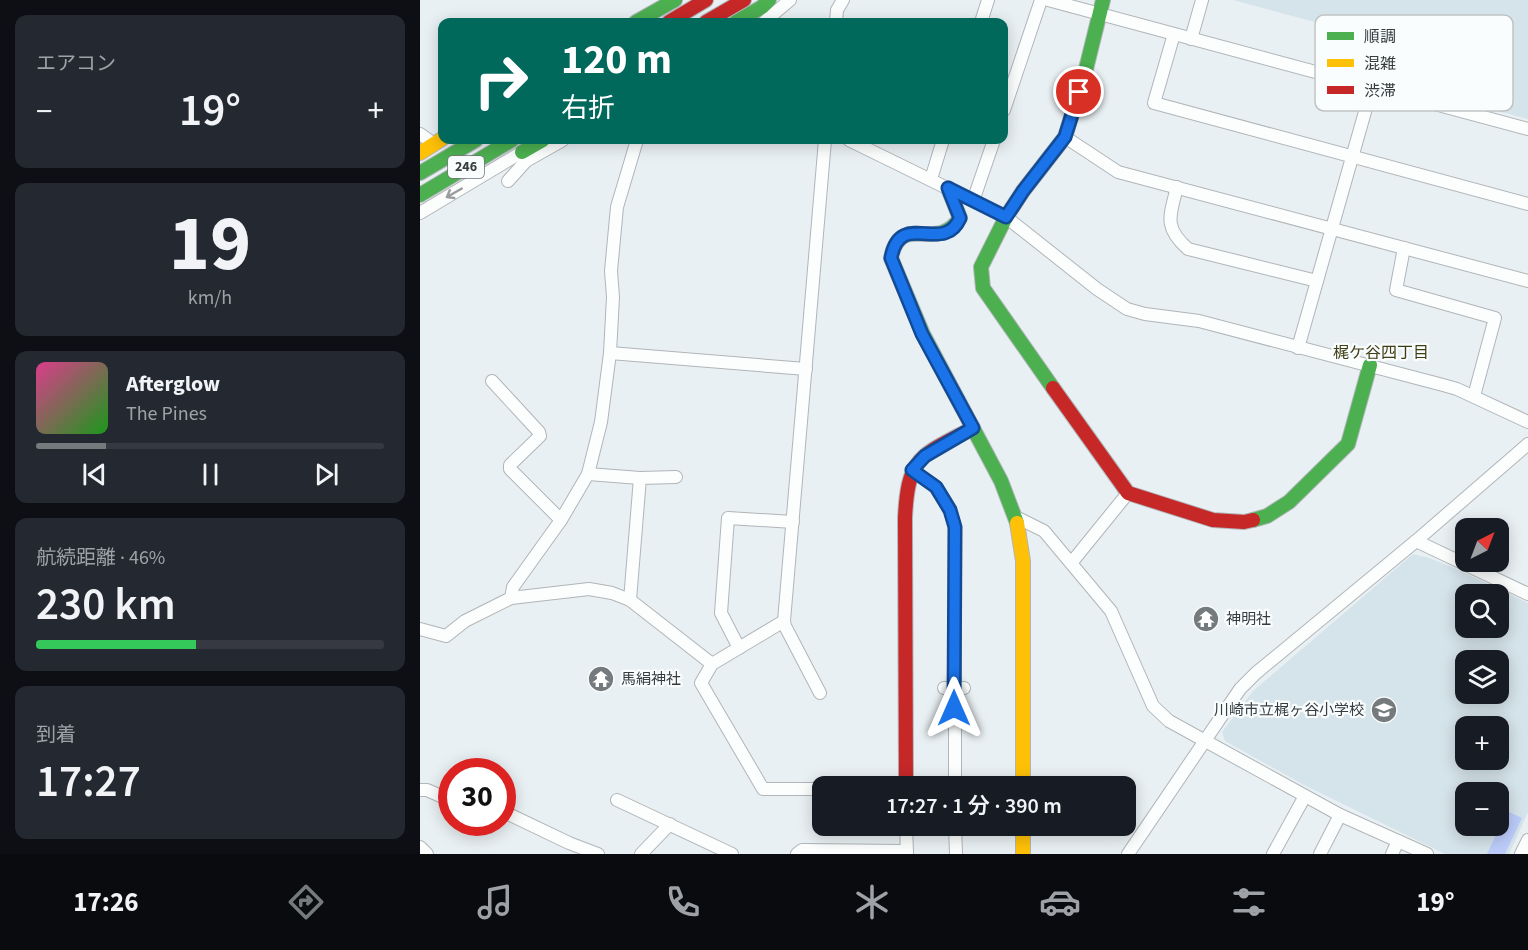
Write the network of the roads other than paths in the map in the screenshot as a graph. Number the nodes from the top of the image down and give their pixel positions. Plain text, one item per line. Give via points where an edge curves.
1 (675, 0) edge
2 (706, 0) edge
3 (769, 0) edge
4 (790, 0) edge
5 (843, 0) edge
6 (988, 0) edge
7 (1041, 0) edge
8 (1048, 0) edge
9 (1103, 0) edge
10 (1202, 0) edge
11 (741, 1) edge
12 (657, 5) edge
13 (1099, 14) junction
14 (641, 18) edge
15 (676, 18) edge
16 (713, 18) edge
17 (743, 18) edge
18 (769, 18) edge
19 (836, 18) edge
20 (982, 18) edge
21 (1174, 34) junction
22 (1191, 39) junction
23 (1315, 72) edge
24 (1008, 98) edge
25 (1365, 111) edge
26 (1461, 111) edge
27 (1528, 129) edge
28 (420, 134) edge
29 (1065, 137) junction
30 (438, 142) edge
31 (469, 144) edge
32 (506, 144) edge
33 (516, 144) edge
34 (539, 144) edge
35 (554, 144) edge
36 (636, 144) edge
37 (825, 144) edge
38 (858, 144) edge
39 (942, 144) edge
40 (993, 144) edge
41 (420, 153) edge
42 (524, 157) junction
43 (1352, 157) junction
44 (420, 173) edge
45 (931, 178) junction
46 (508, 181) dead end
47 (1177, 187) junction
48 (948, 188) junction
49 (420, 195) edge
50 (973, 201) junction
51 (1528, 204) edge
52 (420, 213) edge
53 (1006, 217) junction
54 (1332, 228) junction
55 (1404, 248) junction
56 (1317, 281) junction
57 (1528, 281) edge
58 (1298, 348) junction
59 (610, 353) junction
60 (1370, 365) junction
61 (806, 369) junction
62 (492, 381) dead end
63 (1474, 396) junction
64 (1528, 422) edge
65 (973, 428) junction
66 (1528, 444) edge
67 (912, 470) junction
68 (588, 474) junction
69 (676, 477) dead end
70 (640, 478) junction
71 (1128, 493) junction
72 (1016, 517) junction
73 (561, 520) junction
74 (793, 522) junction
75 (1416, 541) junction
76 (1072, 562) junction
77 (1528, 594) edge
78 (511, 598) junction
79 (630, 600) junction
80 (784, 621) junction
81 (420, 629) edge
82 (739, 648) junction
83 (712, 664) junction
84 (820, 693) dead end
85 (1205, 741) junction
86 (907, 776) edge
87 (955, 776) edge
88 (1023, 776) edge
89 (812, 789) edge
90 (420, 790) edge
91 (438, 795) edge
92 (1305, 796) junction
93 (617, 800) dead end
94 (1340, 815) junction
95 (516, 818) edge
96 (670, 824) junction
97 (906, 836) edge
98 (955, 836) edge
99 (1023, 836) edge
100 (1528, 840) edge
101 (1398, 841) junction
102 (420, 847) edge
103 (907, 852) edge
104 (427, 854) edge
105 (597, 854) edge
106 (641, 854) edge
107 (732, 854) edge
108 (797, 854) edge
109 (956, 854) edge
110 (1023, 854) edge
111 (1128, 854) edge
112 (1273, 854) edge
113 (1320, 854) edge
114 (1392, 854) edge
115 (1427, 854) edge
116 (1521, 854) edge

1 - 12 main road
2 - 15 main road
3 - 17 main road
4 - 18 street
5 - 19 street
6 - 20 street
7 - 24 street
8 - 13 street
9 - 13 main road
10 - 22 street
11 - 16 main road
12 - 14 main road
13 - 21 street
13 - 29 main road
21 - 22 street
21 - 43 street via 1154,103
22 - 23 street
25 - 43 street
26 - 27 street
28 - 30 street
29 - 47 street via 1118,171
29 - 53 main road
30 - 41 main road
31 - 44 main road, 246
32 - 49 main road, 246
33 - 42 street
34 - 42 main road
35 - 42 street
36 - 59 street via 617,207
37 - 61 street
38 - 45 street
39 - 45 street
40 - 50 street
42 - 46 street
42 -> 52 street
43 - 51 street
43 - 54 street
45 - 48 street
47 - 54 street
47 - 56 street via 1170,220 1175,237 1188,249
48 - 50 street
48 - 65 main road via 960,218 957,226 945,234 911,233 900,237 891,258 922,334
50 - 53 street
53 - 58 street via 1127,309 1199,321
53 - 71 main road via 981,267 983,288
54 - 55 street
54 - 56 street
55 - 57 street
55 - 63 street via 1396,290 1495,318
56 - 58 street
58 - 60 street
59 - 61 street
59 - 68 street via 601,422
60 - 63 street
60 - 71 main road via 1348,444 1288,502 1267,516 1244,522 1213,520
61 - 74 street
62 - 73 street via 540,436 510,469
63 - 64 street
65 - 67 main road via 925,456
65 - 72 main road
66 - 75 street
67 - 86 main road via 905,518 912,687
67 - 87 street via 936,487 955,527
68 - 70 street
68 - 73 street
69 - 70 street
70 - 79 street
71 - 76 street
72 - 76 street via 1044,531
72 - 88 main road via 1023,561
73 - 78 street via 513,587
74 - 80 street
74 - 82 street via 728,518 721,613
75 - 77 street
75 - 85 street via 1256,673
76 - 85 street via 1111,611 1153,705 1169,720
78 - 79 street via 589,589
78 - 81 street via 465,621 446,636
79 - 83 street
80 - 82 street
80 - 84 street
82 - 83 street
83 - 89 street via 701,683 763,789
85 - 92 street
85 - 111 street
90 - 91 street
92 - 94 street
92 - 112 street
93 - 96 street
94 - 101 street
94 - 113 street
95 - 105 street
96 - 106 street
96 - 107 street
97 - 103 street
98 - 109 street
99 - 110 main road
100 - 116 street
101 - 114 street
101 - 115 street
102 - 104 street
103 - 108 street via 802,850

